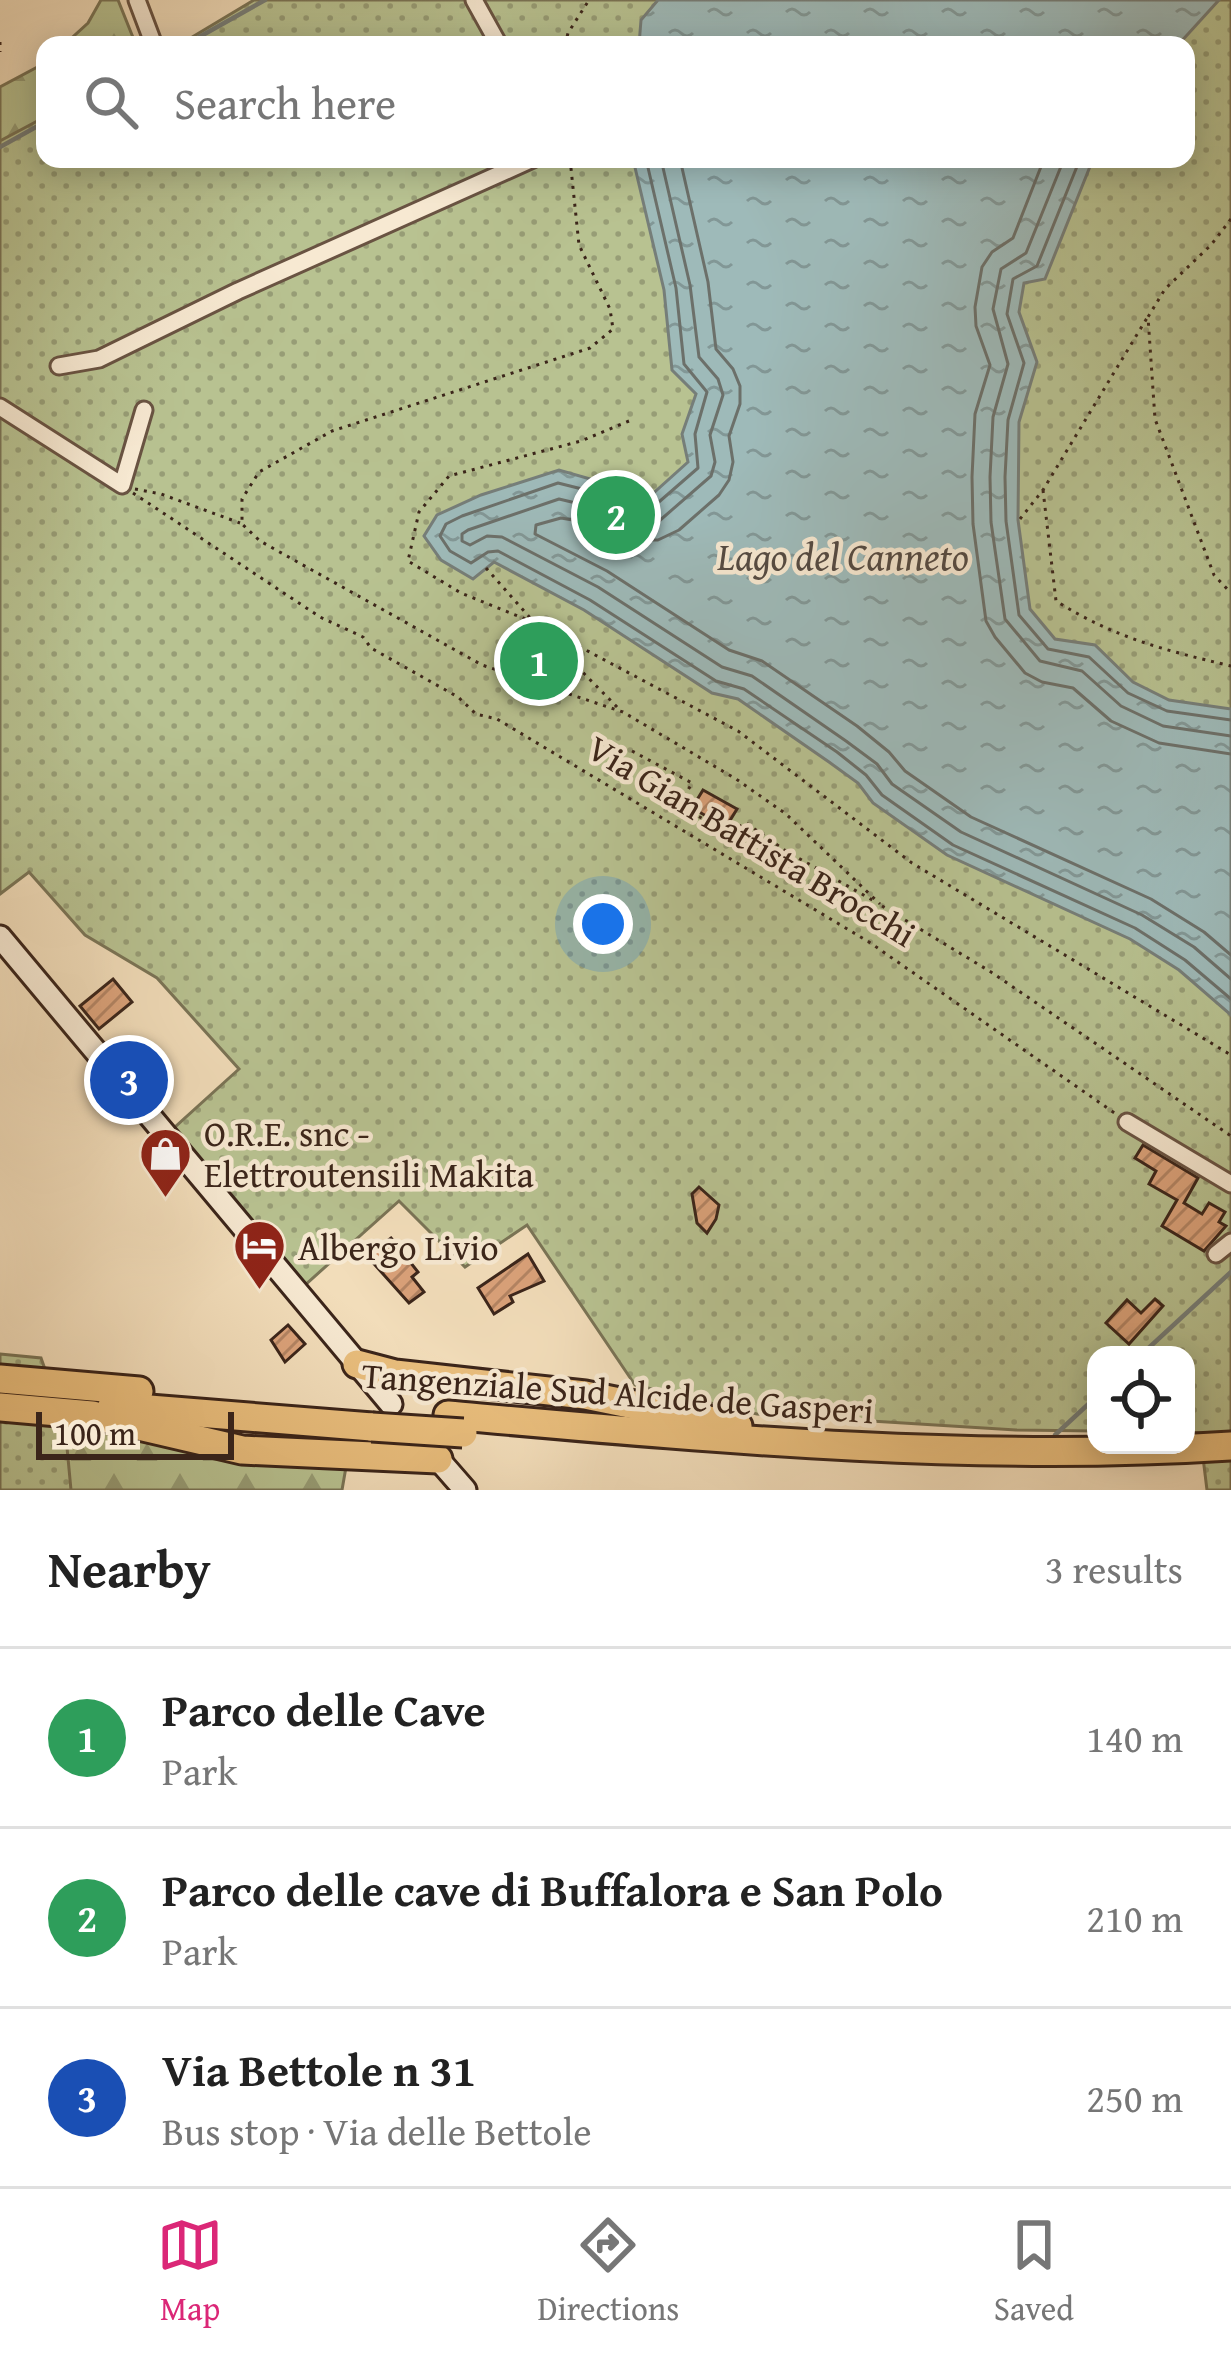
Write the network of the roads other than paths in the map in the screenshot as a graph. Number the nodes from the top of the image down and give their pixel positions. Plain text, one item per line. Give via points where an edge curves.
1 (137, 0) edge
2 (474, 0) edge
3 (151, 36) edge
4 (495, 36) edge
5 (513, 168) edge
6 (59, 366) dead end
7 (0, 407) edge
8 (145, 410) dead end
9 (0, 937) edge
10 (1127, 1122) road end
11 (1231, 1184) edge
12 (1231, 1242) edge
13 (1216, 1254) dead end
14 (357, 1364) junction
15 (0, 1379) edge
16 (0, 1396) edge
17 (391, 1404) dead end
18 (0, 1407) edge
19 (365, 1418) junction
20 (456, 1424) junction
21 (419, 1437) dead end
22 (1231, 1446) edge
23 (877, 1448) junction
24 (438, 1459) junction
25 (1231, 1461) edge
26 (465, 1490) edge

1 - 3 street
2 - 4 street
5 - 6 street via 98,359
7 - 8 street via 122,485
9 - 14 main road
10 - 11 street
12 - 13 street
14 - 17 main road
14 - 23 highway via 747,1427 843,1433
15 - 19 highway, Tangenziale Sud Alcide de Gasperi
16 - 19 highway, Tangenziale Sud Alcide de Gasperi
18 - 24 highway via 92,1415 242,1450
19 - 20 highway, Tangenziale Sud Alcide de Gasperi
20 - 23 highway, Tangenziale Sud Alcide de Gasperi
20 - 25 highway, Tangenziale Sud Alcide de Gasperi via 888,1465
21 - 24 main road
22 - 23 highway, Tangenziale Sud Alcide de Gasperi
24 - 26 main road

